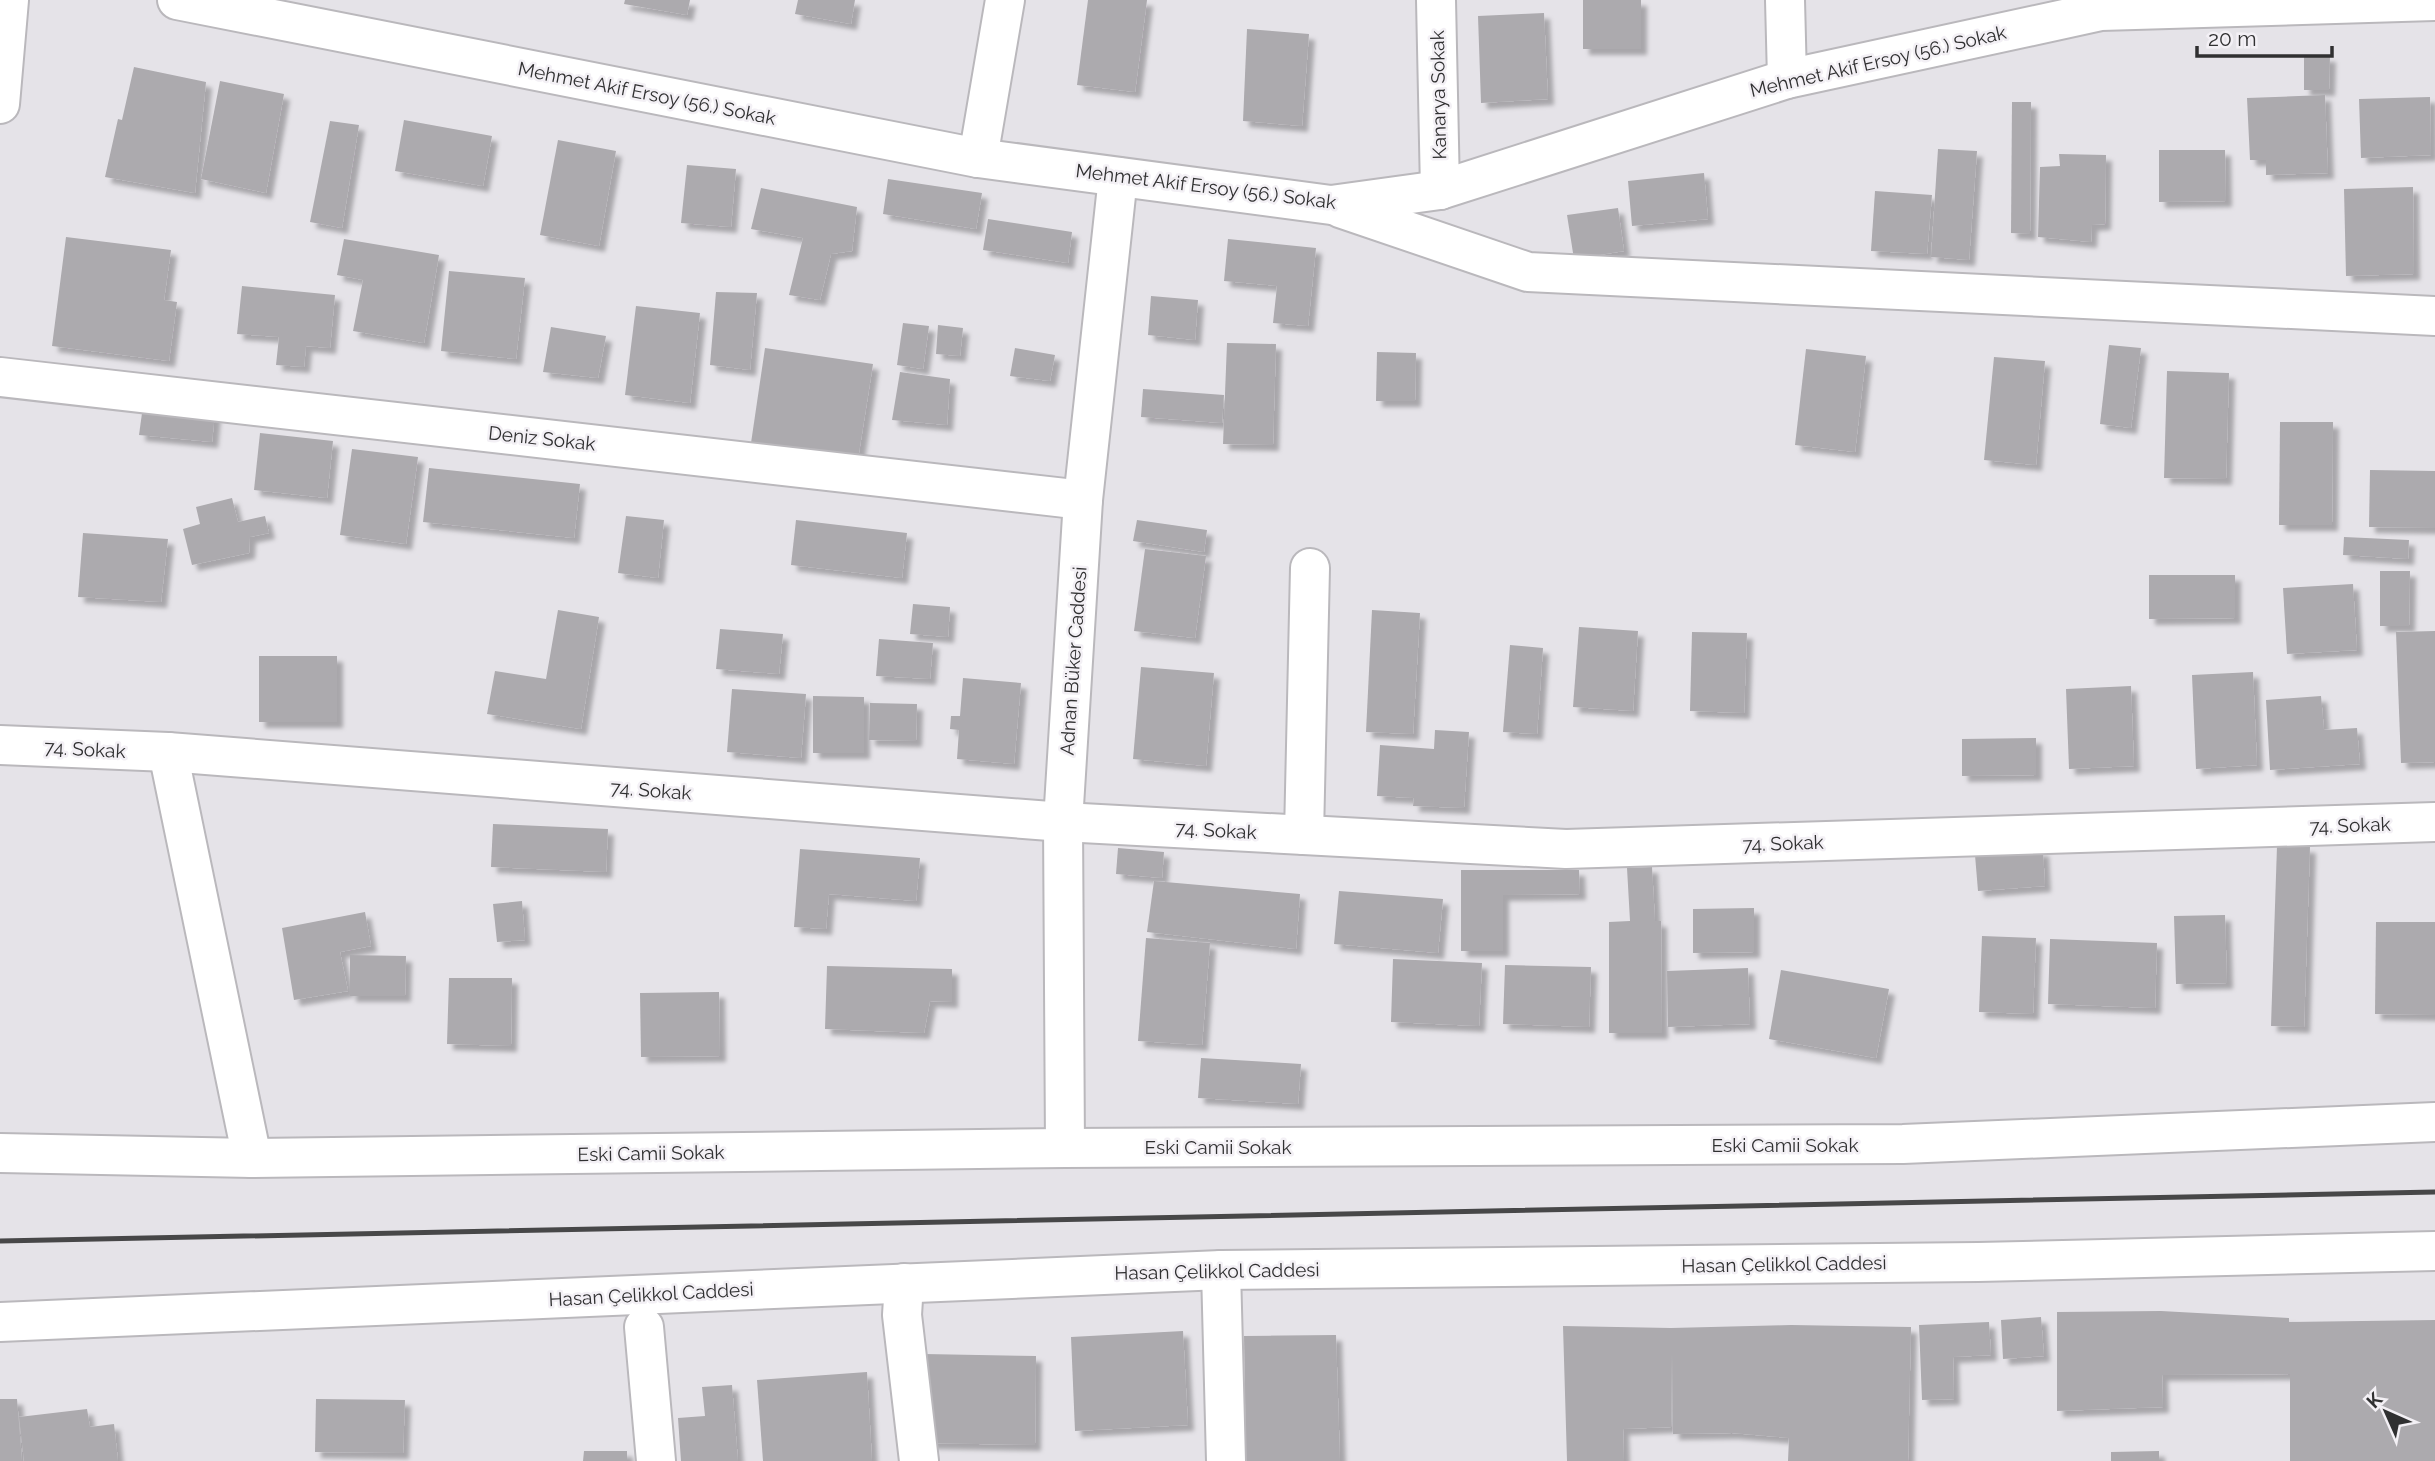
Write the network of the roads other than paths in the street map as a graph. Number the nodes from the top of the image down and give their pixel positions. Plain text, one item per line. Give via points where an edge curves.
1 (9, 0) edge
2 (177, 0) edge
3 (1004, 0) edge
4 (1436, 0) edge
5 (1785, 0) edge
6 (2435, 1) edge
7 (2101, 6) edge
8 (1787, 79) junction
9 (0, 104) edge
10 (978, 158) junction
11 (1118, 177) junction
12 (1440, 190) junction
13 (1331, 205) junction
14 (2435, 316) edge
15 (0, 377) edge
16 (1083, 500) junction
17 (1310, 568) dead end
18 (0, 745) edge
19 (168, 752) junction
20 (1063, 822) junction
21 (2435, 822) edge
22 (1304, 835) junction
23 (2435, 1122) edge
24 (1065, 1148) junction
25 (0, 1153) edge
26 (252, 1158) junction
27 (2435, 1251) edge
28 (1222, 1269) junction
29 (904, 1283) junction
30 (0, 1322) edge
31 (644, 1327) dead end
32 (656, 1461) edge
33 (919, 1461) edge
34 (1226, 1461) edge

1 - 9 street
2 - 10 street, Mehmet Akif Ersoy (56.) Sokak
3 - 10 street
4 - 12 street, Kanarya Sokak
5 - 8 street
6 - 7 street, Mehmet Akif Ersoy (56.) Sokak
7 - 8 street, Mehmet Akif Ersoy (56.) Sokak
8 - 12 street, Mehmet Akif Ersoy (56.) Sokak
10 - 11 street, Mehmet Akif Ersoy (56.) Sokak
11 - 13 street, Mehmet Akif Ersoy (56.) Sokak
11 - 16 street, Adnan Büker Caddesi
12 - 13 street, Mehmet Akif Ersoy (56.) Sokak
13 - 14 street via 1528,272
15 - 16 street, Deniz Sokak
16 - 20 street, Adnan Büker Caddesi
17 - 22 street
18 - 19 street, 74. Sokak
19 - 20 street, 74. Sokak
19 - 26 street
20 - 22 street, 74. Sokak
20 - 24 street, Adnan Büker Caddesi
21 - 22 street, 74. Sokak via 1566,849
23 - 24 street, Eski Camii Sokak via 1903,1144
24 - 26 street, Eski Camii Sokak
25 - 26 street, Eski Camii Sokak
27 - 28 street, Hasan Çelikkol Caddesi via 1992,1262
28 - 29 street, Hasan Çelikkol Caddesi
28 - 34 street
29 - 30 street, Hasan Çelikkol Caddesi
29 - 33 street via 902,1315
31 - 32 street

